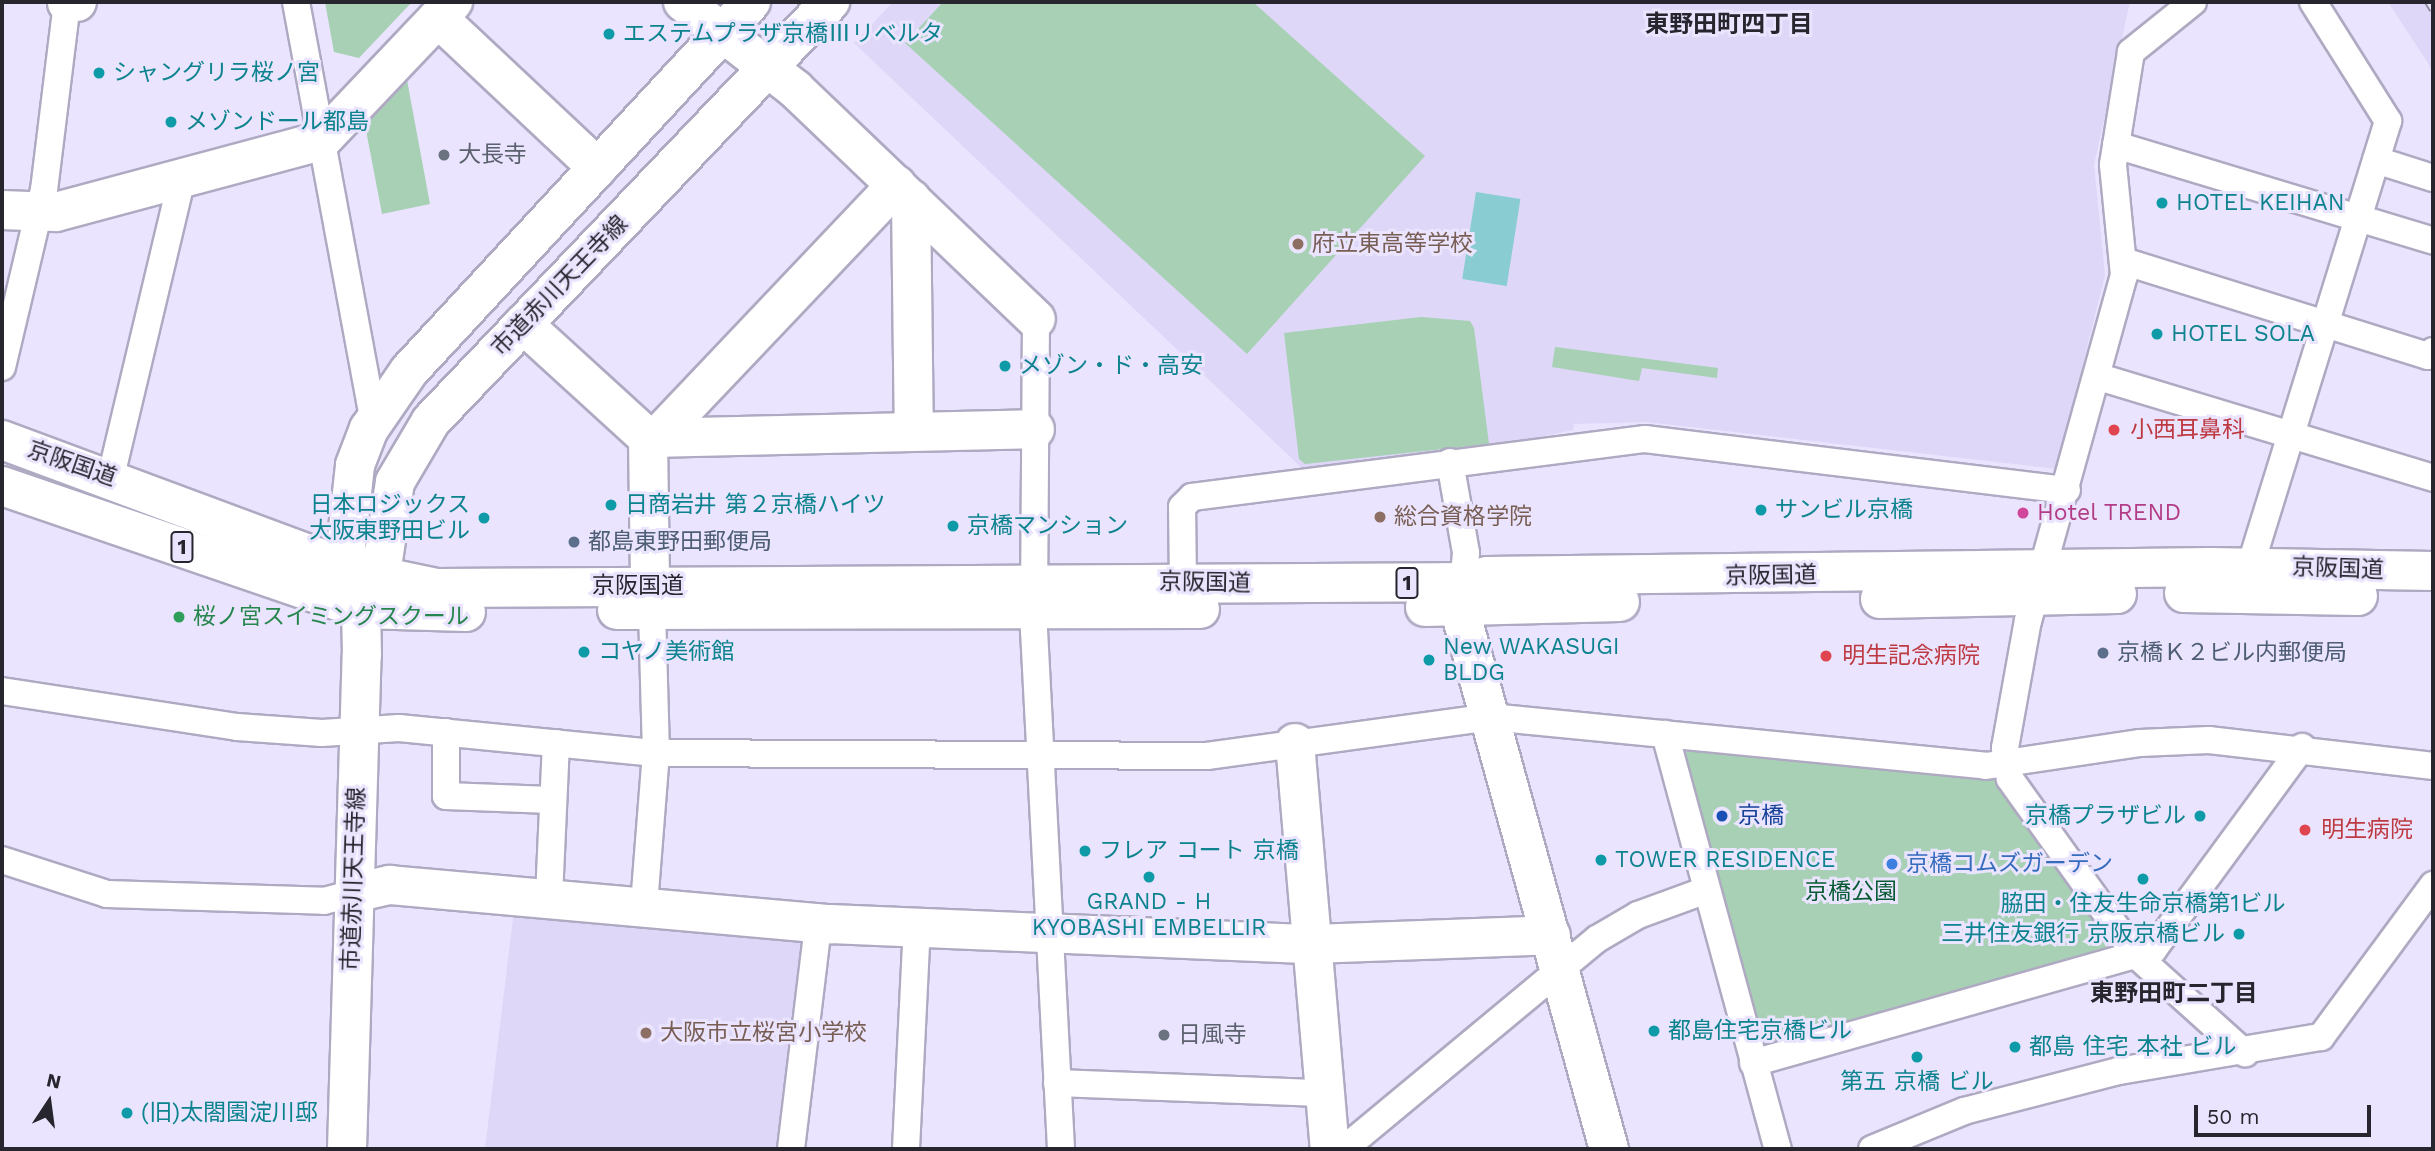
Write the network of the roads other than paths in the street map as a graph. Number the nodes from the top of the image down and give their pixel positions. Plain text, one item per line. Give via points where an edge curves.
1 (65, 2) edge
2 (77, 2) edge
3 (296, 2) edge
4 (683, 2) edge
5 (751, 2) edge
6 (830, 2) edge
7 (2193, 2) edge
8 (2314, 2) edge
9 (445, 10) edge
10 (721, 35) junction
11 (768, 69) junction
12 (321, 141) junction
13 (2116, 145) junction
14 (2376, 160) junction
15 (598, 168) junction
16 (182, 178) junction
17 (2433, 178) edge
18 (903, 192) junction
19 (2, 210) edge
20 (39, 214) junction
21 (2360, 218) junction
22 (2433, 241) edge
23 (2123, 261) junction
24 (1037, 319) joint
25 (2326, 323) junction
26 (523, 324) junction
27 (2433, 351) edge
28 (2, 367) edge
29 (2099, 377) junction
30 (374, 422) junction
31 (1035, 429) junction
32 (914, 430) junction
33 (654, 435) junction
34 (2293, 436) junction
35 (2, 440) edge
36 (1450, 462) junction
37 (111, 476) junction
38 (2433, 478) edge
39 (2, 486) edge
40 (2067, 490) junction
41 (2250, 567) junction
42 (2433, 571) edge
43 (1183, 585) junction
44 (2041, 585) junction
45 (364, 586) junction
46 (2433, 594) edge
47 (1462, 595) junction
48 (1034, 596) junction
49 (651, 598) junction
50 (2, 691) edge
51 (1490, 717) junction
52 (359, 729) junction
53 (446, 732) junction
54 (1665, 734) junction
55 (556, 743) junction
56 (1295, 743) junction
57 (2302, 747) junction
58 (656, 753) junction
59 (1041, 755) junction
60 (2007, 763) junction
61 (2433, 766) edge
62 (551, 800) junction
63 (2, 860) edge
64 (2433, 885) edge
65 (1704, 891) junction
66 (354, 893) junction
67 (549, 897) junction
68 (644, 905) junction
69 (819, 918) junction
70 (917, 928) junction
71 (1049, 934) junction
72 (1311, 944) junction
73 (1555, 951) junction
74 (2136, 955) junction
75 (2245, 1053) junction
76 (1753, 1063) junction
77 (1057, 1083) junction
78 (1321, 1093) junction
79 (347, 1149) edge
80 (791, 1149) edge
81 (906, 1149) edge
82 (1061, 1149) edge
83 (1330, 1149) edge
84 (1344, 1149) edge
85 (1609, 1149) edge
86 (1778, 1149) edge
87 (1872, 1149) edge

1 - 2 main road
1 - 20 street
3 - 12 street
4 - 10 main road
5 - 10 main road, 市道赤川天王寺線
6 - 11 main road, 市道赤川天王寺線
7 - 13 street via 2131,52
8 - 14 street via 2388,121
9 - 12 main road
9 - 15 main road
10 - 11 main road
10 - 15 main road, 市道赤川天王寺線
11 - 18 main road
11 - 26 main road, 市道赤川天王寺線
12 - 16 main road
12 - 30 street
13 - 21 street
13 - 23 street
14 - 17 street
14 - 21 street
15 - 30 main road, 市道赤川天王寺線 via 426,351
16 - 20 main road
16 - 37 street
18 - 24 main road
18 - 32 main road
18 - 33 main road
19 - 20 main road
20 - 28 street
21 - 22 street
21 - 25 street
23 - 25 street
23 - 29 street
24 - 31 street
25 - 27 street via 2428,356
25 - 34 street
26 - 33 main road
26 - 45 main road, 市道赤川天王寺線 via 411,450
29 - 34 street
29 - 40 street
30 - 45 main road, 市道赤川天王寺線 via 355,465 349,506
31 - 32 main road
31 - 48 street
32 - 33 main road
33 - 49 main road
34 - 38 street
34 - 41 street
35 - 37 main road, 京阪国道 / 1
36 - 40 street via 1645,439
36 - 43 street via 1192,497 1182,507
36 - 47 street
37 - 45 main road, 京阪国道 / 1
39 - 45 main road, 京阪国道 / 1
40 - 44 street
41 - 42 main road, 京阪国道 / 1
41 - 44 main road, 京阪国道 / 1
43 - 47 main road, 京阪国道 / 1
43 - 48 main road, 京阪国道 / 1
44 - 46 main road, 京阪国道 / 1 via 2199,593
44 - 47 main road, 京阪国道 / 1 via 1487,576
44 - 60 street
45 - 49 main road, 京阪国道 / 1
45 - 52 main road, 市道赤川天王寺線
47 - 48 main road, 京阪国道 / 1
47 - 51 main road
48 - 49 main road, 京阪国道 / 1
48 - 59 street
49 - 58 street
50 - 52 street via 237,727
51 - 54 street
51 - 56 street
51 - 73 main road
52 - 53 street
52 - 66 main road, 市道赤川天王寺線
53 - 55 street
53 - 62 street via 446,796
54 - 60 street
54 - 65 street
55 - 58 street
55 - 62 street
56 - 59 street via 1207,756
56 - 72 main road
57 - 60 street via 2140,743
57 - 61 street
57 - 74 street via 2153,950
58 - 59 street
58 - 68 street
59 - 71 street
60 - 74 street via 2010,779
62 - 67 street
63 - 66 street via 107,894 324,901
64 - 75 street via 2321,1037
65 - 73 street
65 - 76 street
66 - 67 main road via 390,885
66 - 79 main road, 市道赤川天王寺線
67 - 68 main road
68 - 69 main road
69 - 70 main road
69 - 80 street
70 - 71 main road
70 - 81 street
71 - 72 main road
71 - 77 street
72 - 73 main road
72 - 78 main road
73 - 84 street
73 - 85 main road
74 - 75 street
74 - 76 street
75 - 87 street via 2119,1071 1977,1107
76 - 86 street
77 - 78 street
77 - 82 street
78 - 83 main road

